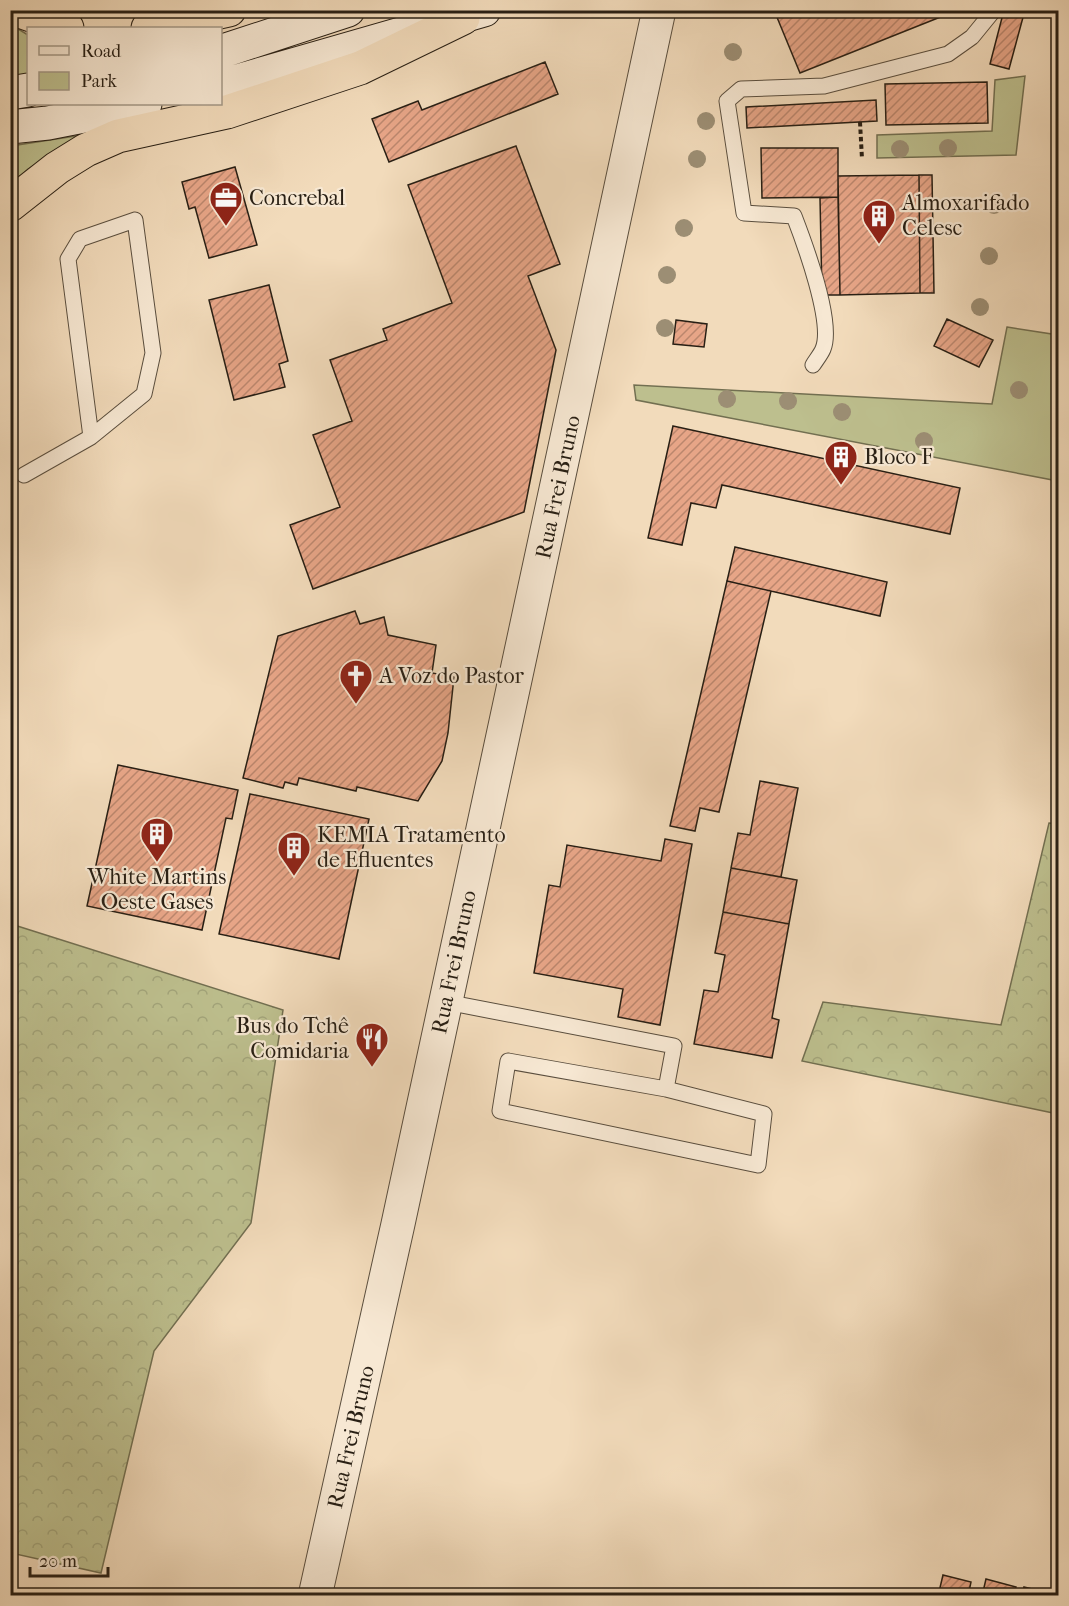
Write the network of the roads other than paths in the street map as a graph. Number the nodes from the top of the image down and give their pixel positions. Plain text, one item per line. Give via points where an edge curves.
1 (17, 10) edge
2 (229, 10) edge
3 (348, 10) edge
4 (659, 10) edge
5 (994, 10) edge
6 (473, 14) edge
7 (64, 27) edge
8 (152, 27) edge
9 (222, 51) edge
10 (222, 85) edge
11 (27, 90) edge
12 (10, 93) edge
13 (140, 105) edge
14 (10, 127) edge
15 (10, 205) edge
16 (813, 365) dead end
17 (91, 437) junction
18 (24, 475) dead end
19 (446, 1002) junction
20 (666, 1089) junction
21 (315, 1596) edge

1 - 7 highway
2 - 8 highway
3 - 9 street
4 - 19 street, Rua Frei Bruno
5 - 16 lane via 972,37 948,54 824,86 741,89 727,101 744,213 794,216 814,271 824,347
6 - 10 street
6 - 15 highway via 360,68 227,112 118,136 57,168
11 - 12 street
13 - 14 street
17 - 17 lane via 68,259 80,239 135,220 153,354 144,394
17 - 18 lane
19 - 20 lane via 674,1046
19 - 21 street, Rua Frei Bruno
20 - 20 lane via 764,1114 758,1165 500,1111 508,1061

